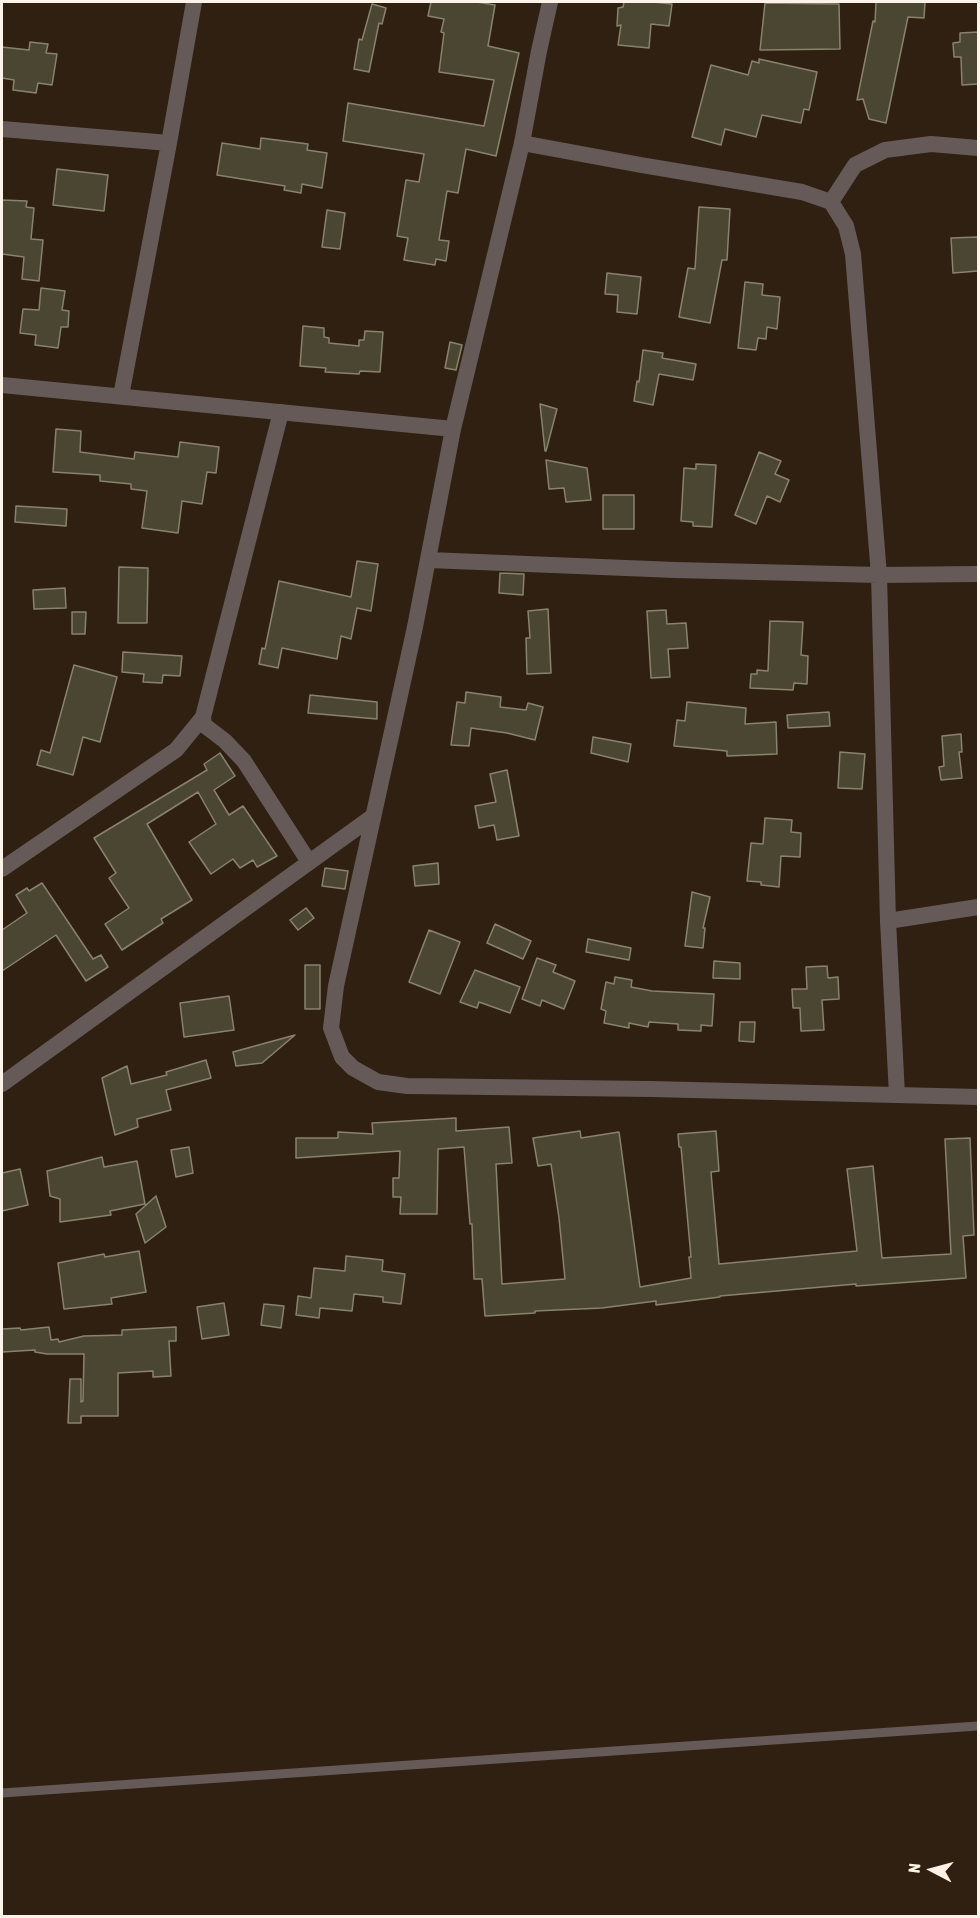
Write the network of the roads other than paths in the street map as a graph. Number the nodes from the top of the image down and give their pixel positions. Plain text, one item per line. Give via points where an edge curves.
1 (194, 2) edge
2 (550, 2) edge
3 (2, 129) edge
4 (169, 143) junction
5 (522, 143) junction
6 (978, 148) edge
7 (831, 202) junction
8 (2, 385) edge
9 (121, 396) junction
10 (281, 412) junction
11 (453, 429) junction
12 (429, 560) junction
13 (978, 574) edge
14 (879, 575) junction
15 (203, 717) junction
16 (372, 817) junction
17 (309, 862) junction
18 (2, 869) edge
19 (978, 907) edge
20 (888, 921) junction
21 (2, 1084) edge
22 (897, 1095) junction
23 (978, 1097) edge
24 (978, 1726) edge
25 (2, 1793) edge

1 - 4 street
2 - 5 street
3 - 4 street
4 - 9 street
5 - 7 street via 802,192
5 - 11 street
6 - 7 street via 931,144 885,150 855,165
7 - 14 street via 846,226 853,254
8 - 9 street
9 - 10 street
10 - 11 street
10 - 15 street
11 - 12 street
12 - 14 street
12 - 16 street
13 - 14 street
14 - 20 street
15 - 17 street via 204,725 244,760
15 - 18 street via 176,750
16 - 17 street
16 - 22 street via 330,1028 342,1057 378,1082 407,1086
17 - 21 street
19 - 20 street
20 - 22 street
22 - 23 street
24 - 25 lane

